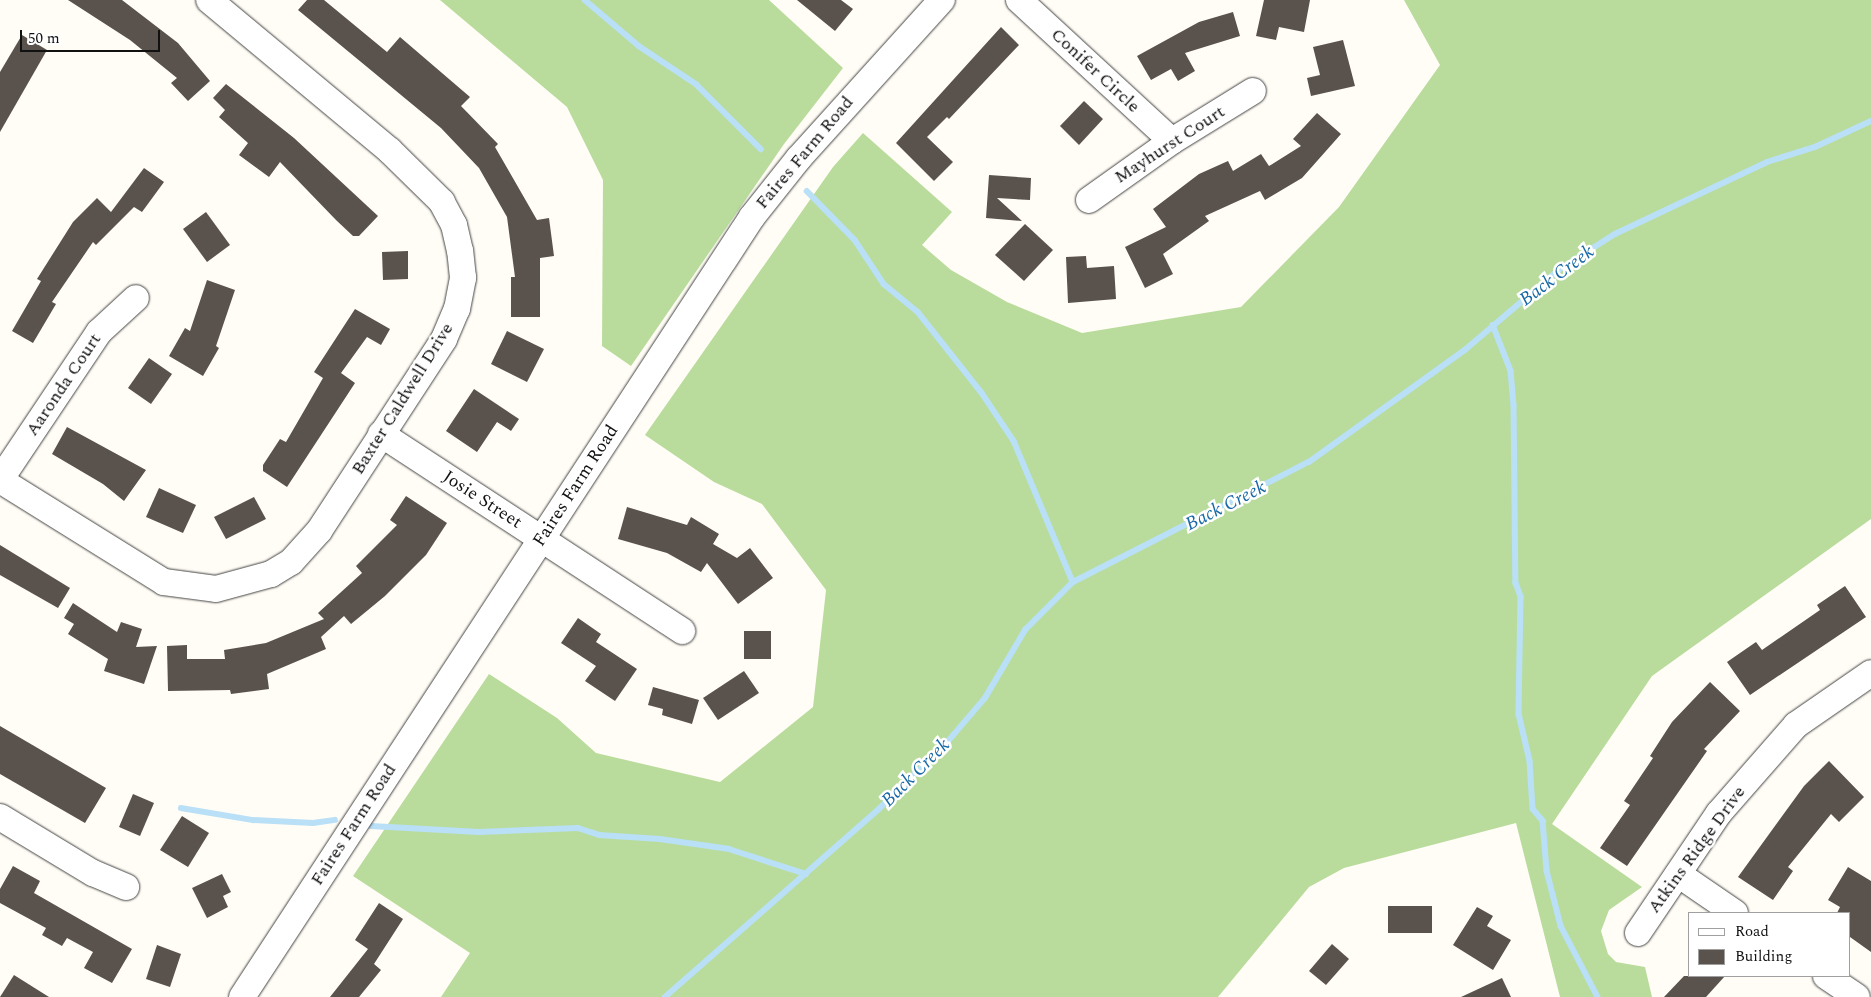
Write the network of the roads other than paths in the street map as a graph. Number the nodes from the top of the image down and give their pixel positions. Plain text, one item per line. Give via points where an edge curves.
1 (209, 0) edge
2 (942, 0) edge
3 (1018, 0) edge
4 (1253, 92) dead end
5 (1172, 141) junction
6 (1089, 200) dead end
7 (136, 298) dead end
8 (381, 434) junction
9 (0, 480) edge
10 (542, 539) junction
11 (682, 631) dead end
12 (1871, 672) edge
13 (0, 817) edge
14 (1678, 874) junction
15 (126, 887) dead end
16 (1734, 912) edge
17 (1638, 933) dead end
18 (1827, 977) edge
19 (242, 997) edge
20 (1857, 997) edge

1 - 8 street, Baxter Caldwell Drive via 389,150 442,202 454,225 462,278 457,309 444,339
2 - 10 street, Faires Farm Road via 799,158 752,217
3 - 5 street, Conifer Circle
4 - 5 street, Mayhurst Court
5 - 6 street, Mayhurst Court
7 - 9 street, Aaronda Court via 99,332
8 - 9 street, Baxter Caldwell Drive via 319,531 290,562 256,580 216,589 164,582
8 - 10 street, Josie Street
10 - 11 street, Josie Street
10 - 19 street, Faires Farm Road
12 - 14 street, Atkins Ridge Drive via 1796,725 1719,813
13 - 15 street via 93,873
14 - 16 street
14 - 17 street, Atkins Ridge Drive
18 - 20 street

